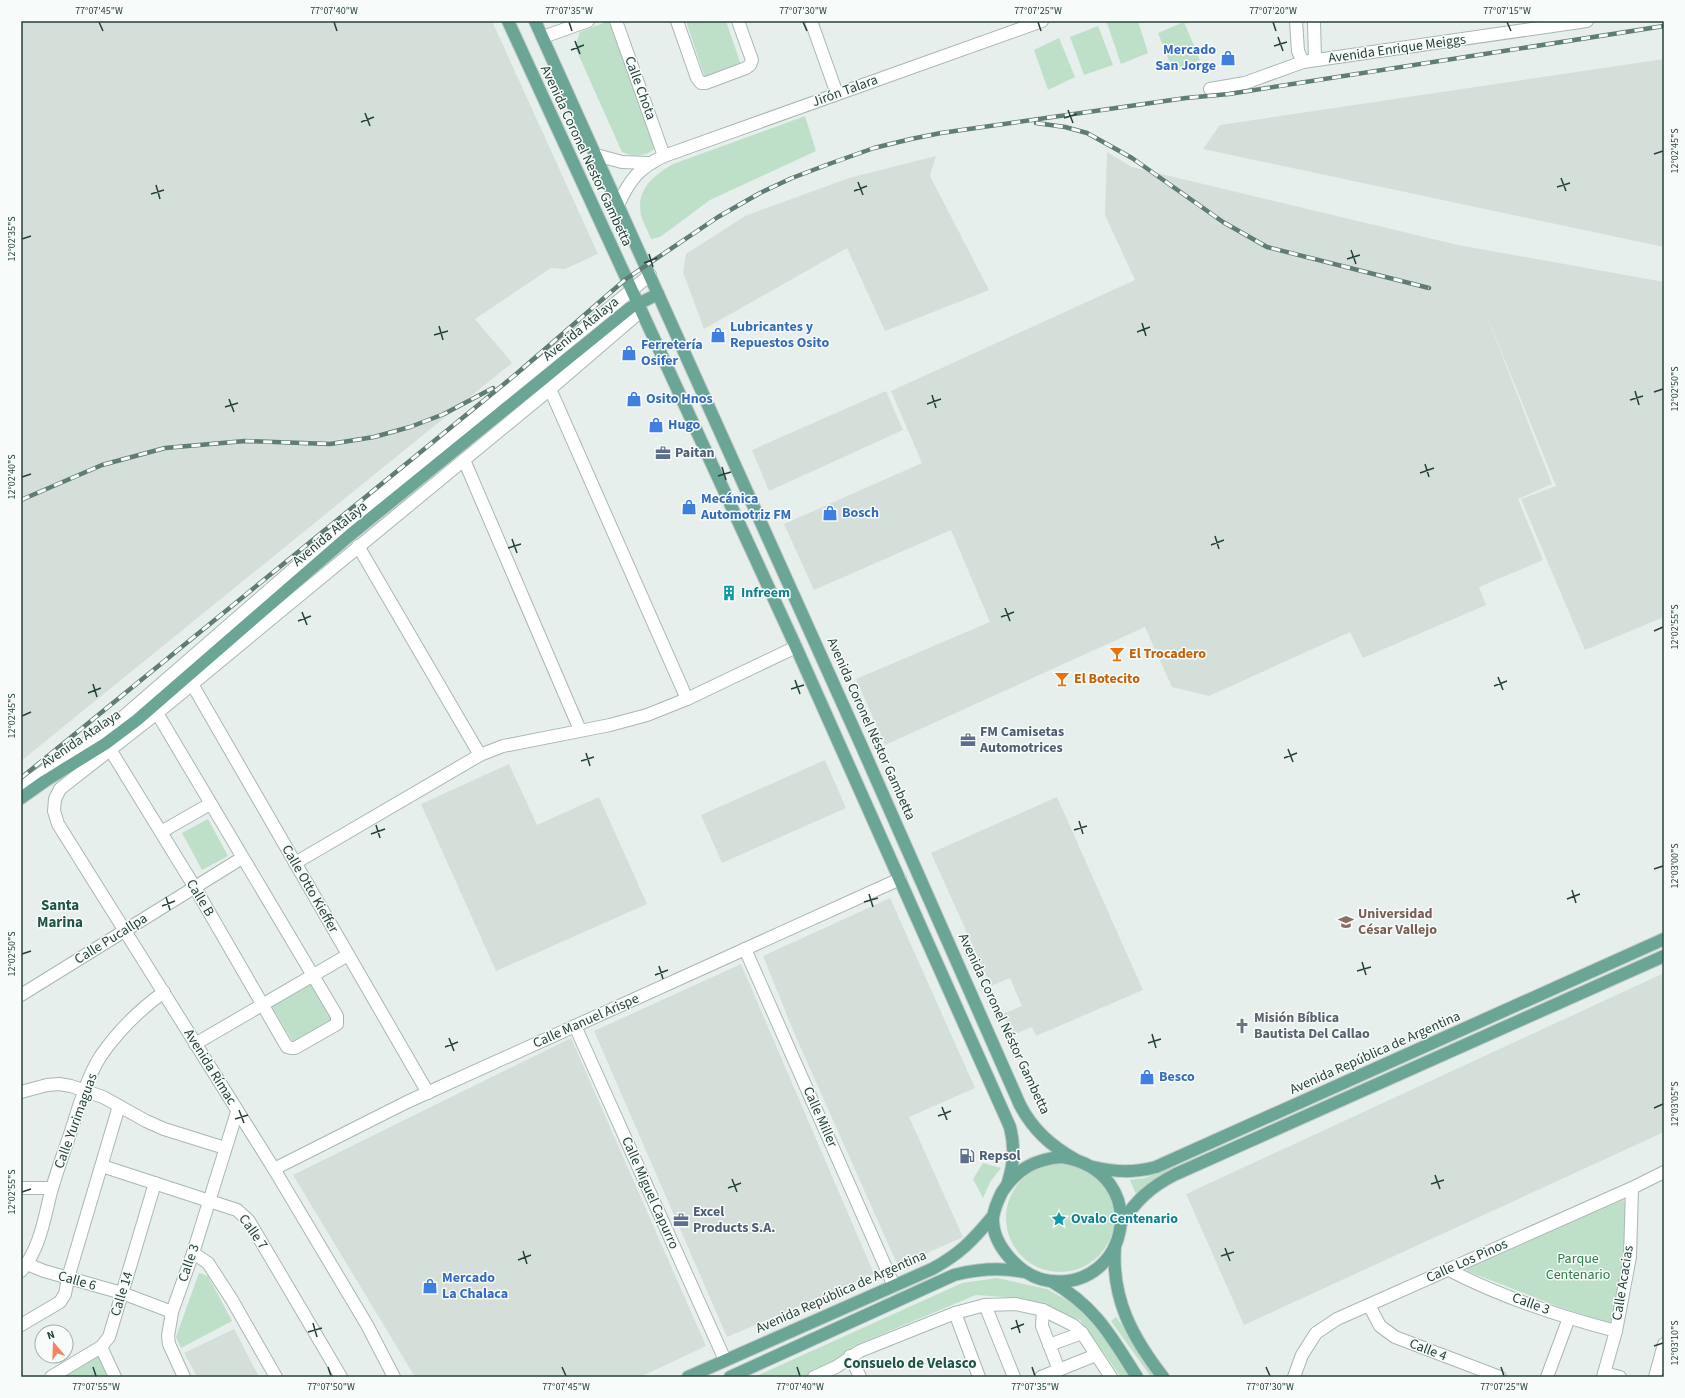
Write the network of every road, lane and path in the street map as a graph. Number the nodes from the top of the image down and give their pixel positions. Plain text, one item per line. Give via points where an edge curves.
1 (508, 21) edge
2 (535, 21) edge
3 (588, 21) edge
4 (616, 21) edge
5 (677, 21) edge
6 (738, 21) edge
7 (811, 21) edge
8 (1042, 21) edge
9 (1296, 21) edge
10 (1314, 21) edge
11 (1588, 21) edge
12 (1012, 26) edge
13 (543, 37) junction
14 (1309, 61) junction
15 (1210, 89) dead end
16 (837, 94) junction
17 (596, 155) junction
18 (664, 156) junction
19 (648, 163) junction
20 (618, 205) junction
21 (650, 275) junction
22 (632, 290) junction
23 (658, 294) junction
24 (639, 307) junction
25 (550, 389) junction
26 (464, 460) junction
27 (358, 546) junction
28 (796, 647) junction
29 (192, 684) junction
30 (687, 699) junction
31 (157, 713) junction
32 (580, 730) junction
33 (110, 751) junction
34 (480, 755) junction
35 (21, 787) edge
36 (21, 798) edge
37 (54, 800) joint
38 (210, 804) junction
39 (161, 832) junction
40 (242, 858) junction
41 (295, 863) junction
42 (900, 879) junction
43 (194, 886) junction
44 (126, 930) junction
45 (1664, 939) edge
46 (745, 949) junction
47 (348, 955) junction
48 (1664, 956) edge
49 (313, 976) junction
50 (164, 992) junction
51 (21, 995) edge
52 (263, 1005) junction
53 (575, 1026) junction
54 (195, 1044) junction
55 (1360, 1076) junction
56 (84, 1090) junction
57 (1366, 1090) junction
58 (21, 1092) edge
59 (428, 1093) junction
60 (119, 1106) junction
61 (238, 1112) junction
62 (1267, 1118) junction
63 (1273, 1131) junction
64 (225, 1148) junction
65 (1193, 1151) junction
66 (1076, 1160) junction
67 (1199, 1164) junction
68 (102, 1166) junction
69 (1093, 1167) junction
70 (274, 1169) junction
71 (1664, 1172) edge
72 (1008, 1182) junction
73 (155, 1184) junction
74 (21, 1188) edge
75 (52, 1188) junction
76 (1632, 1188) junction
77 (209, 1201) junction
78 (993, 1216) junction
79 (1121, 1224) junction
80 (1115, 1246) junction
81 (194, 1252) junction
82 (24, 1267) edge
83 (1449, 1270) junction
84 (1026, 1272) junction
85 (68, 1278) junction
86 (1050, 1281) junction
87 (894, 1286) junction
88 (122, 1293) junction
89 (985, 1305) junction
90 (1369, 1305) junction
91 (1043, 1310) junction
92 (172, 1312) junction
93 (955, 1313) junction
94 (1568, 1318) junction
95 (21, 1325) edge
96 (1616, 1331) junction
97 (1082, 1333) junction
98 (1664, 1344) edge
99 (1049, 1345) junction
100 (101, 1347) junction
101 (1096, 1355) junction
102 (850, 1356) junction
103 (725, 1360) junction
104 (1059, 1370) junction
105 (1603, 1375) edge
106 (51, 1377) edge
107 (115, 1377) edge
108 (184, 1377) edge
109 (276, 1377) edge
110 (340, 1377) edge
111 (394, 1377) edge
112 (688, 1377) edge
113 (730, 1377) edge
114 (814, 1377) edge
115 (860, 1377) edge
116 (979, 1377) edge
117 (1014, 1377) edge
118 (1041, 1377) edge
119 (1111, 1377) edge
120 (1137, 1377) edge
121 (1163, 1377) edge
122 (1294, 1377) edge
123 (1500, 1377) edge
124 (1547, 1377) edge
125 (1620, 1377) edge
126 (1655, 1377) edge

1 - 22 main road, Avenida Coronel Nestor Gambetta
2 - 13 main road, Avenida Coronel Nestor Gambetta
3 - 13 street
4 - 18 street, Calle Chota
5 - 6 street via 697,78 701,83 706,83 750,65 752,60
7 - 16 street
8 - 12 street, Jirón Talara
9 - 14 street via 1298,51
10 - 14 street
11 - 14 street, Avenida Enrique Meiggs
12 - 16 street, Jirón Talara
13 - 17 main road, Avenida Coronel Nestor Gambetta
14 - 15 street, Avenida Enrique Meiggs via 1245,83
16 - 18 street, Jirón Talara
17 - 19 street, Jirón Talara via 622,162
17 - 20 main road, Avenida Coronel Nestor Gambetta
18 - 19 street, Jirón Talara
19 - 20 street, Jirón Talara via 630,181
20 - 21 main road, Avenida Coronel Nestor Gambetta
21 - 22 street, Avenida Atalaya
21 - 23 main road, Avenida Coronel Nestor Gambetta
22 - 24 main road, Avenida Coronel Nestor Gambetta
22 - 35 street, Avenida Atalaya via 344,525 115,724
23 - 24 main road, Avenida Atalaya
23 - 66 main road, Avenida Coronel Néstor Gambetta via 957,958 1020,1105 1040,1134 1060,1151
24 - 25 street, Avenida Atalaya
24 - 28 main road
24 - 36 main road, Avenida Atalaya via 350,535 137,720 105,744
25 - 26 street, Avenida Atalaya
25 - 30 street
26 - 27 street, Avenida Atalaya
26 - 32 street
27 - 29 street, Avenida Atalaya
27 - 34 street
28 - 30 street
28 - 42 main road
29 - 31 street, Avenida Atalaya
29 - 41 street, Calle Otto Kieffer
30 - 32 street via 647,715
31 - 33 street, Avenida Atalaya
31 - 38 street
32 - 34 street via 503,746
33 - 37 street, Avenida Atalaya via 70,780 60,789
33 - 39 street, Calle B
34 - 41 street
37 - 44 street, Avenida Rímac via 58,824
38 - 39 street
38 - 40 street
39 - 43 street, Calle B
40 - 43 street, Calle Pucallpa
40 - 49 street
41 - 47 street, Calle Otto Kieffer
42 - 46 street, Calle Manuel Arispe
42 - 72 main road via 1010,1127 1014,1154
43 - 44 street, Calle Pucallpa
43 - 52 street, Calle B
44 - 50 street, Avenida Rímac
44 - 51 street, Calle Pucallpa
45 - 55 main road, Avenida República de Argentina
46 - 53 street, Calle Manuel Arispe
46 - 87 street, Calle Miller
47 - 49 street
47 - 59 street, Calle Otto Kieffer
48 - 57 main road
49 - 52 street
49 - 52 street, Calle B via 336,1016 337,1024 295,1048 287,1046
50 - 54 street, Avenida Rímac
50 - 56 street, Calle Yurimaguas via 116,1035 99,1059
52 - 54 street
53 - 59 street, Calle Manuel Arispe
53 - 103 street, Calle Miguel Capurro
54 - 61 street, Avenida Rímac
55 - 57 main road
55 - 62 main road, Avenida República de Argentina
56 - 58 street via 58,1084
56 - 60 street
56 - 75 street, Calle Yurimaguas
57 - 63 main road
59 - 70 street, Calle Manuel Arispe
60 - 64 street via 164,1129
60 - 68 street
61 - 64 street, Calle 3
61 - 70 street, Avenida Rímac
62 - 63 main road
62 - 65 main road, Avenida República de Argentina
63 - 67 main road
64 - 77 street, Calle 3
65 - 67 main road
65 - 69 main road, Avenida República de Argentina via 1141,1171 1113,1172
66 - 69 main road
66 - 72 main road via 1062,1157 1034,1162
67 - 79 main road via 1153,1186 1138,1200
68 - 73 street, Calle 7
68 - 85 street
69 - 79 main road via 1103,1175 1116,1196
70 - 111 street, Avenida Rímac via 367,1325
71 - 76 street, Calle Los Pinos
72 - 78 main road
73 - 77 street, Calle 7
73 - 88 street, Calle 14
74 - 75 street
75 - 82 street, Calle Yurimaguas via 35,1250
76 - 83 street, Calle Los Pinos
76 - 96 street, Calle Acacias via 1630,1257
77 - 81 street, Calle 3
77 - 110 street, Calle 7 via 237,1210 248,1220
78 - 84 main road via 1006,1253
78 - 87 main road, Avenida República de Argentina via 975,1238 950,1259
79 - 80 main road
80 - 86 main road via 1108,1258 1085,1275 1068,1281
80 - 121 main road via 1115,1282 1122,1309 1142,1347
81 - 92 street, Calle 3
81 - 109 street via 208,1263
82 - 85 street, Calle 6
83 - 90 street, Calle Los Pinos
83 - 94 street, Calle 3 via 1478,1285
84 - 86 main road
84 - 113 main road via 990,1269 954,1275
85 - 88 street, Calle 6
85 - 95 street via 65,1294 60,1302
86 - 120 main road via 1073,1295 1090,1310 1110,1333
87 - 103 main road, Avenida República de Argentina
88 - 92 street, Calle 6
88 - 100 street, Calle 14 via 109,1337
89 - 91 street via 1016,1304
89 - 93 street
89 - 117 street
90 - 122 street, Calle Los Pinos via 1336,1319 1316,1333 1302,1354
90 - 123 street, Calle 4 via 1380,1326 1395,1337
91 - 97 street via 1063,1319
91 - 99 street via 1041,1322
92 - 108 street, Calle 3 via 169,1344
93 - 102 street
93 - 116 street
94 - 96 street, Calle 3
94 - 124 street
96 - 105 street, Calle Acacias
97 - 99 street
97 - 101 street
98 - 126 street
99 - 104 street
100 - 106 street, Calle 14
100 - 107 street
101 - 104 street
101 - 119 street
102 - 114 street via 836,1367
102 - 115 street
103 - 112 main road, Avenida República de Argentina
104 - 118 street
105 - 125 street

